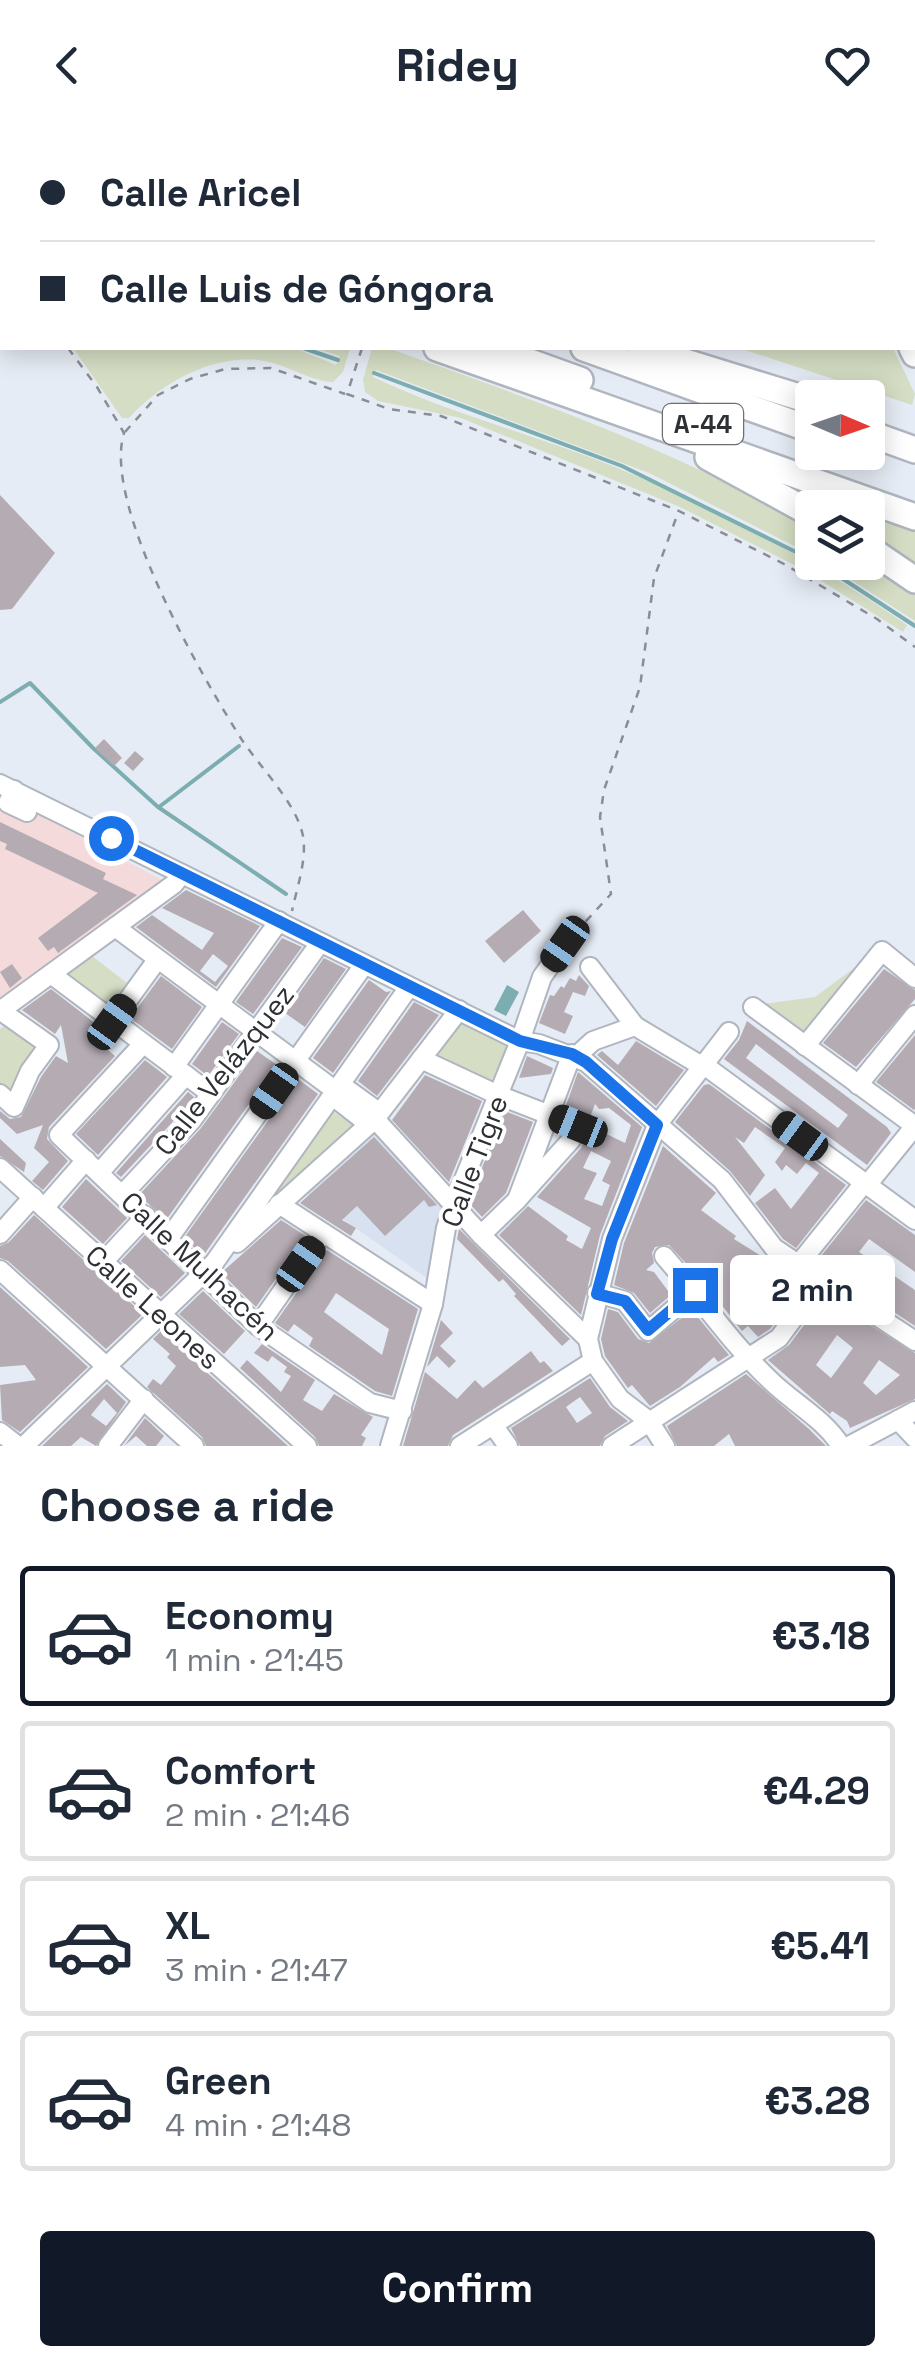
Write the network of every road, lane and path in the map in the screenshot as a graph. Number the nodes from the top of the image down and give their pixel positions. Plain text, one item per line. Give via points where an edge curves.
1 (70, 350) edge
2 (361, 350) edge
3 (442, 350) edge
4 (497, 350) edge
5 (590, 350) edge
6 (645, 350) edge
7 (648, 350) edge
8 (533, 382) junction
9 (347, 394) junction
10 (795, 396) edge
11 (795, 407) edge
12 (885, 423) edge
13 (795, 424) edge
14 (915, 431) edge
15 (124, 433) junction
16 (885, 439) edge
17 (915, 450) edge
18 (885, 456) edge
19 (915, 467) edge
20 (915, 500) edge
21 (795, 505) edge
22 (679, 511) junction
23 (915, 517) edge
24 (885, 560) edge
25 (915, 580) edge
26 (915, 647) edge
27 (7, 787) edge
28 (27, 812) dead end
29 (182, 874) junction
30 (284, 924) junction
31 (115, 927) junction
32 (320, 943) junction
33 (565, 944) joint
34 (156, 960) junction
35 (364, 964) junction
36 (590, 967) dead end
37 (51, 974) junction
38 (915, 978) edge
39 (410, 987) junction
40 (218, 1006) junction
41 (753, 1008) dead end
42 (458, 1010) junction
43 (0, 1011) edge
44 (915, 1015) edge
45 (112, 1022) junction
46 (634, 1026) junction
47 (729, 1032) dead end
48 (256, 1033) junction
49 (520, 1041) junction
50 (143, 1044) junction
51 (805, 1046) junction
52 (577, 1053) junction
53 (421, 1059) junction
54 (295, 1062) junction
55 (702, 1065) junction
56 (180, 1071) junction
57 (858, 1085) junction
58 (336, 1091) junction
59 (0, 1094) edge
60 (211, 1094) junction
61 (498, 1096) junction
62 (550, 1117) junction
63 (375, 1119) junction
64 (657, 1125) junction
65 (915, 1126) edge
66 (93, 1166) junction
67 (4, 1180) edge
68 (866, 1184) junction
69 (123, 1194) junction
70 (517, 1200) junction
71 (38, 1202) junction
72 (280, 1204) junction
73 (454, 1204) junction
74 (146, 1216) junction
75 (915, 1220) edge
76 (322, 1233) junction
77 (0, 1234) edge
78 (481, 1235) junction
79 (169, 1238) junction
80 (664, 1256) dead end
81 (103, 1262) junction
82 (798, 1265) junction
83 (209, 1268) junction
84 (0, 1270) edge
85 (822, 1278) junction
86 (695, 1290) junction
87 (597, 1294) junction
88 (433, 1304) junction
89 (160, 1314) junction
90 (258, 1326) junction
91 (588, 1340) junction
92 (915, 1341) edge
93 (748, 1358) junction
94 (593, 1361) junction
95 (107, 1366) junction
96 (144, 1399) junction
97 (402, 1412) junction
98 (907, 1416) edge
99 (649, 1421) junction
100 (493, 1425) junction
101 (0, 1432) edge
102 (915, 1438) edge
103 (21, 1446) edge
104 (108, 1446) edge
105 (194, 1446) edge
106 (307, 1446) edge
107 (390, 1446) edge
108 (460, 1446) edge
109 (508, 1446) edge
110 (612, 1446) edge
111 (665, 1446) edge
112 (841, 1446) edge
113 (849, 1446) edge

1 - 15 path
2 - 9 path
3 - 8 highway
4 - 20 highway, A-44
5 - 13 highway, A-44
6 - 11 highway
7 - 10 highway
8 - 21 highway via 709,457
8 - 23 highway
9 - 15 path via 271,368 225,369 158,394
9 - 22 path via 440,416
12 - 14 highway
15 - 30 path via 121,482 170,613 297,818 304,860
16 - 17 highway
18 - 19 highway
22 - 26 path via 784,564
22 - 33 path via 654,578 640,687 604,790 600,818 611,894
24 - 25 highway
27 - 28 street via 8,803
27 - 29 street
29 - 30 street
29 - 31 street
30 - 32 street
30 - 40 street
31 - 34 street
31 - 37 street
32 - 35 street
32 - 48 street, Calle Velázquez
33 - 49 street, Calle Tigre via 542,977
34 - 40 street
34 - 45 street
35 - 39 street
35 - 54 street
36 - 46 street
37 - 43 street
37 - 45 street
38 - 51 street via 882,951
39 - 42 street
39 - 58 street
40 - 48 street
40 - 56 street
41 - 51 street
42 - 49 street
42 - 53 street
43 - 59 street via 49,1046 14,1107
44 - 57 street
45 - 50 street
46 - 52 street
46 - 55 street
47 - 55 street
48 - 54 street
48 - 60 street, Calle Velázquez
49 - 52 street
49 - 61 street, Calle Tigre
50 - 56 street
50 - 66 street, Calle Mulhacén via 59,1135
51 - 57 street
52 - 62 street
52 - 64 street
53 - 61 street
53 - 63 street
54 - 58 street
54 - 79 street
55 - 64 street
55 - 68 street
56 - 60 street
56 - 66 street
57 - 65 street
58 - 63 street via 335,1098 362,1119
58 - 83 street
60 - 69 street, Calle Velázquez
61 - 62 street
61 - 73 street, Calle Tigre
62 - 70 street
62 - 70 street via 578,1126
63 - 72 street
63 - 73 street
64 - 82 street via 722,1180 774,1248
64 - 87 street
65 - 68 street
66 - 69 street, Calle Mulhacén
66 - 71 street
67 - 71 street, Calle Leones
68 - 75 street
68 - 82 street
69 - 74 street, Calle Mulhacén
70 - 78 street
71 - 77 street
71 - 81 street, Calle Leones
72 - 76 street
72 - 83 street
73 - 78 street
73 - 88 street, Calle Tigre
74 - 79 street, Calle Mulhacén
74 - 81 street
76 - 88 street
76 - 90 street
78 - 91 street
79 - 83 street, Calle Mulhacén
80 - 86 street
81 - 89 street, Calle Leones
82 - 85 street
83 - 89 street
83 - 90 street, Calle Mulhacén
84 - 95 street
85 - 92 street
85 - 93 street via 779,1338
86 - 87 street via 648,1330 625,1301
86 - 93 street
87 - 91 street
88 - 97 street, Calle Tigre
89 - 95 street
89 - 106 street, Calle Leones
90 - 97 street, Calle Mulhacén via 370,1402
91 - 94 street
93 - 99 street
93 - 112 street
94 - 99 street via 620,1398
94 - 100 street
95 - 96 street
95 - 103 street
96 - 104 street
96 - 105 street
97 - 107 street, Calle Tigre
98 - 102 street
98 - 113 street
99 - 110 street
99 - 111 street
100 - 108 street
100 - 109 street
101 - 103 street

